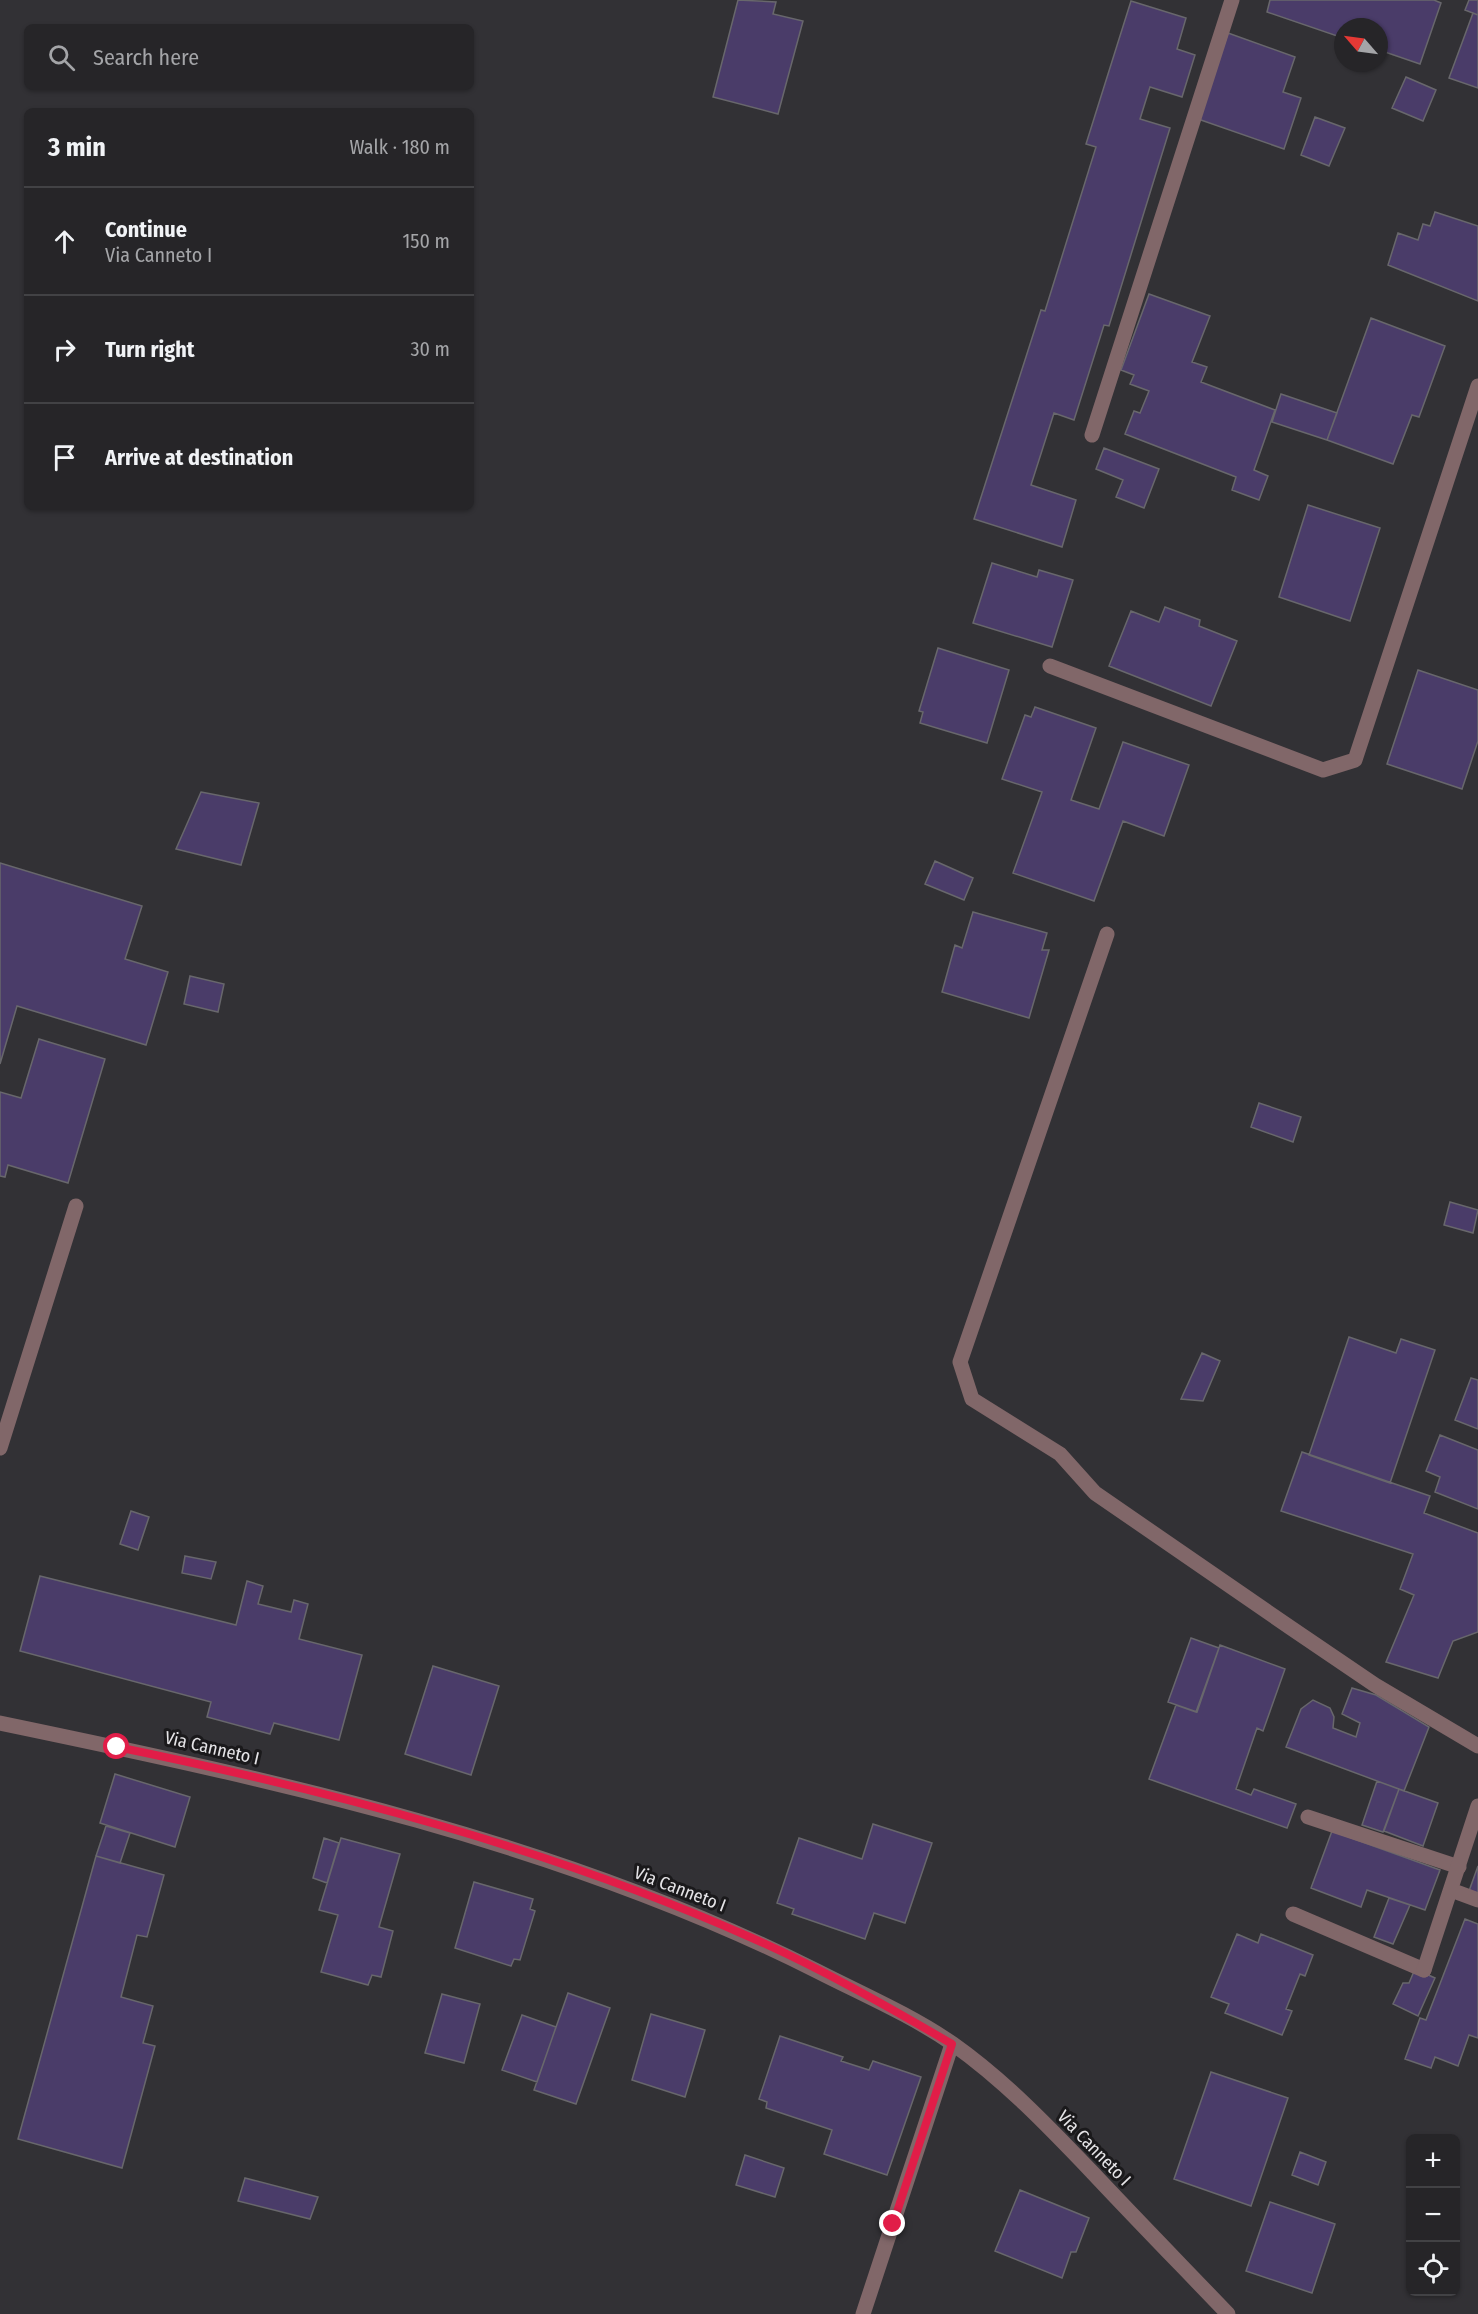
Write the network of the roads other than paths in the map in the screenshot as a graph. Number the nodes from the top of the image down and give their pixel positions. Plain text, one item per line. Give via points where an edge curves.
1 (1232, 0) edge
2 (1478, 386) edge
3 (1092, 435) dead end
4 (1050, 666) dead end
5 (1107, 934) dead end
6 (76, 1206) dead end
7 (0, 1448) edge
8 (0, 1723) edge
9 (1478, 1746) edge
10 (1478, 1806) edge
11 (1308, 1817) dead end
12 (1459, 1867) junction
13 (1451, 1890) junction
14 (1478, 1900) edge
15 (1293, 1914) dead end
16 (952, 2044) junction
17 (863, 2314) edge
18 (1228, 2314) edge

1 - 3 street
2 - 4 street via 1355,760 1323,770
5 - 9 street via 960,1362 972,1399 1060,1454 1095,1493 1291,1628 1375,1685
6 - 7 street
8 - 16 street, Via Canneto I via 211,1767 431,1823 557,1863 752,1938 893,2009
10 - 12 street
11 - 12 street
12 - 13 street
13 - 14 street
13 - 15 street via 1424,1970
16 - 17 street
16 - 18 street, Via Canneto I via 1062,2141

